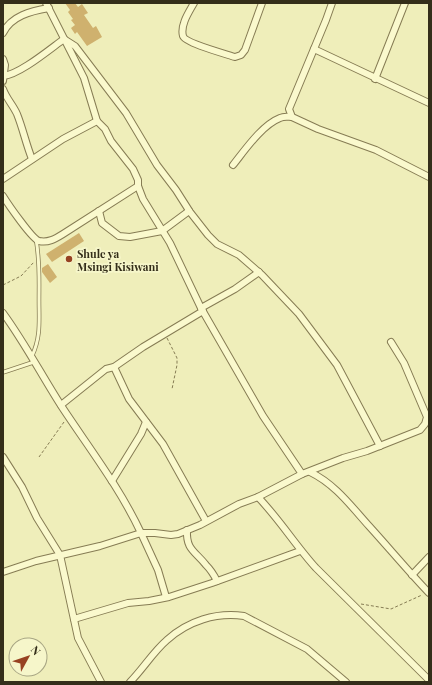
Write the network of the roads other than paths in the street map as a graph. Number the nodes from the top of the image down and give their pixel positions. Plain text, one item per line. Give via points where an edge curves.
1 (194, 3) edge
2 (262, 3) edge
3 (332, 3) edge
4 (405, 3) edge
5 (47, 6) edge
6 (3, 33) edge
7 (64, 39) junction
8 (314, 49) junction
9 (3, 59) edge
10 (3, 78) edge
11 (375, 79) junction
12 (3, 89) edge
13 (429, 103) edge
14 (292, 117) junction
15 (97, 121) junction
16 (32, 159) junction
17 (233, 165) dead end
18 (429, 177) edge
19 (3, 179) edge
20 (138, 186) junction
21 (3, 196) edge
22 (99, 210) junction
23 (189, 211) junction
24 (162, 230) junction
25 (36, 239) junction
26 (259, 272) junction
27 (202, 309) junction
28 (3, 313) edge
29 (390, 342) dead end
30 (33, 360) junction
31 (114, 367) junction
32 (4, 372) dead end
33 (61, 405) junction
34 (146, 422) junction
35 (380, 446) junction
36 (3, 457) edge
37 (310, 472) junction
38 (302, 474) junction
39 (112, 481) junction
40 (258, 497) junction
41 (206, 522) junction
42 (188, 530) junction
43 (141, 533) junction
44 (300, 551) junction
45 (60, 555) junction
46 (429, 557) edge
47 (3, 572) edge
48 (412, 575) junction
49 (217, 581) junction
50 (429, 592) edge
51 (166, 597) junction
52 (74, 619) junction
53 (429, 680) edge
54 (101, 682) edge
55 (130, 682) edge
56 (346, 682) edge

1 - 2 street via 182,30 183,37 194,44 235,57 239,57 245,50
3 - 8 street
4 - 11 street
5 - 6 street via 13,20
5 - 7 street
7 - 10 street via 24,67
7 - 15 street via 84,78
7 - 23 street via 75,46 126,113 157,165
8 - 11 street
8 - 14 street via 289,110
9 - 10 street
11 - 13 street
12 - 16 street via 17,115
14 - 17 street via 278,118 268,126
14 - 18 street via 318,130 376,150
15 - 16 street
15 - 20 street via 133,169
16 - 19 street
20 - 22 street
20 - 24 street
21 - 25 street
22 - 24 street via 102,223 119,236 130,237
22 - 25 street via 54,240 47,242
23 - 24 street
23 - 26 street via 217,244 239,256
24 - 27 street
25 - 30 lane via 40,327
26 - 27 street
26 - 35 street via 299,314 337,365
27 - 31 street
27 - 38 street via 263,416
28 - 30 street
29 - 35 street via 404,363 427,421 420,430
30 - 32 lane
30 - 33 street
31 - 33 street via 106,369
31 - 34 street via 129,399
33 - 39 street
34 - 39 street
34 - 41 street via 163,444
35 - 37 street
36 - 45 street
37 - 38 street
37 - 48 street via 330,484 346,500
38 - 40 street
39 - 43 street
40 - 41 street
40 - 44 street
41 - 42 street
42 - 43 street via 171,535
42 - 49 street via 190,547
43 - 45 street
43 - 51 street via 158,570
44 - 49 street
44 - 53 street
45 - 47 street
45 - 52 street
46 - 48 street
48 - 50 street
49 - 51 street
51 - 52 street via 128,603
52 - 54 street via 78,638
55 - 56 street via 167,640 177,633 204,619 236,615 244,616 307,649

